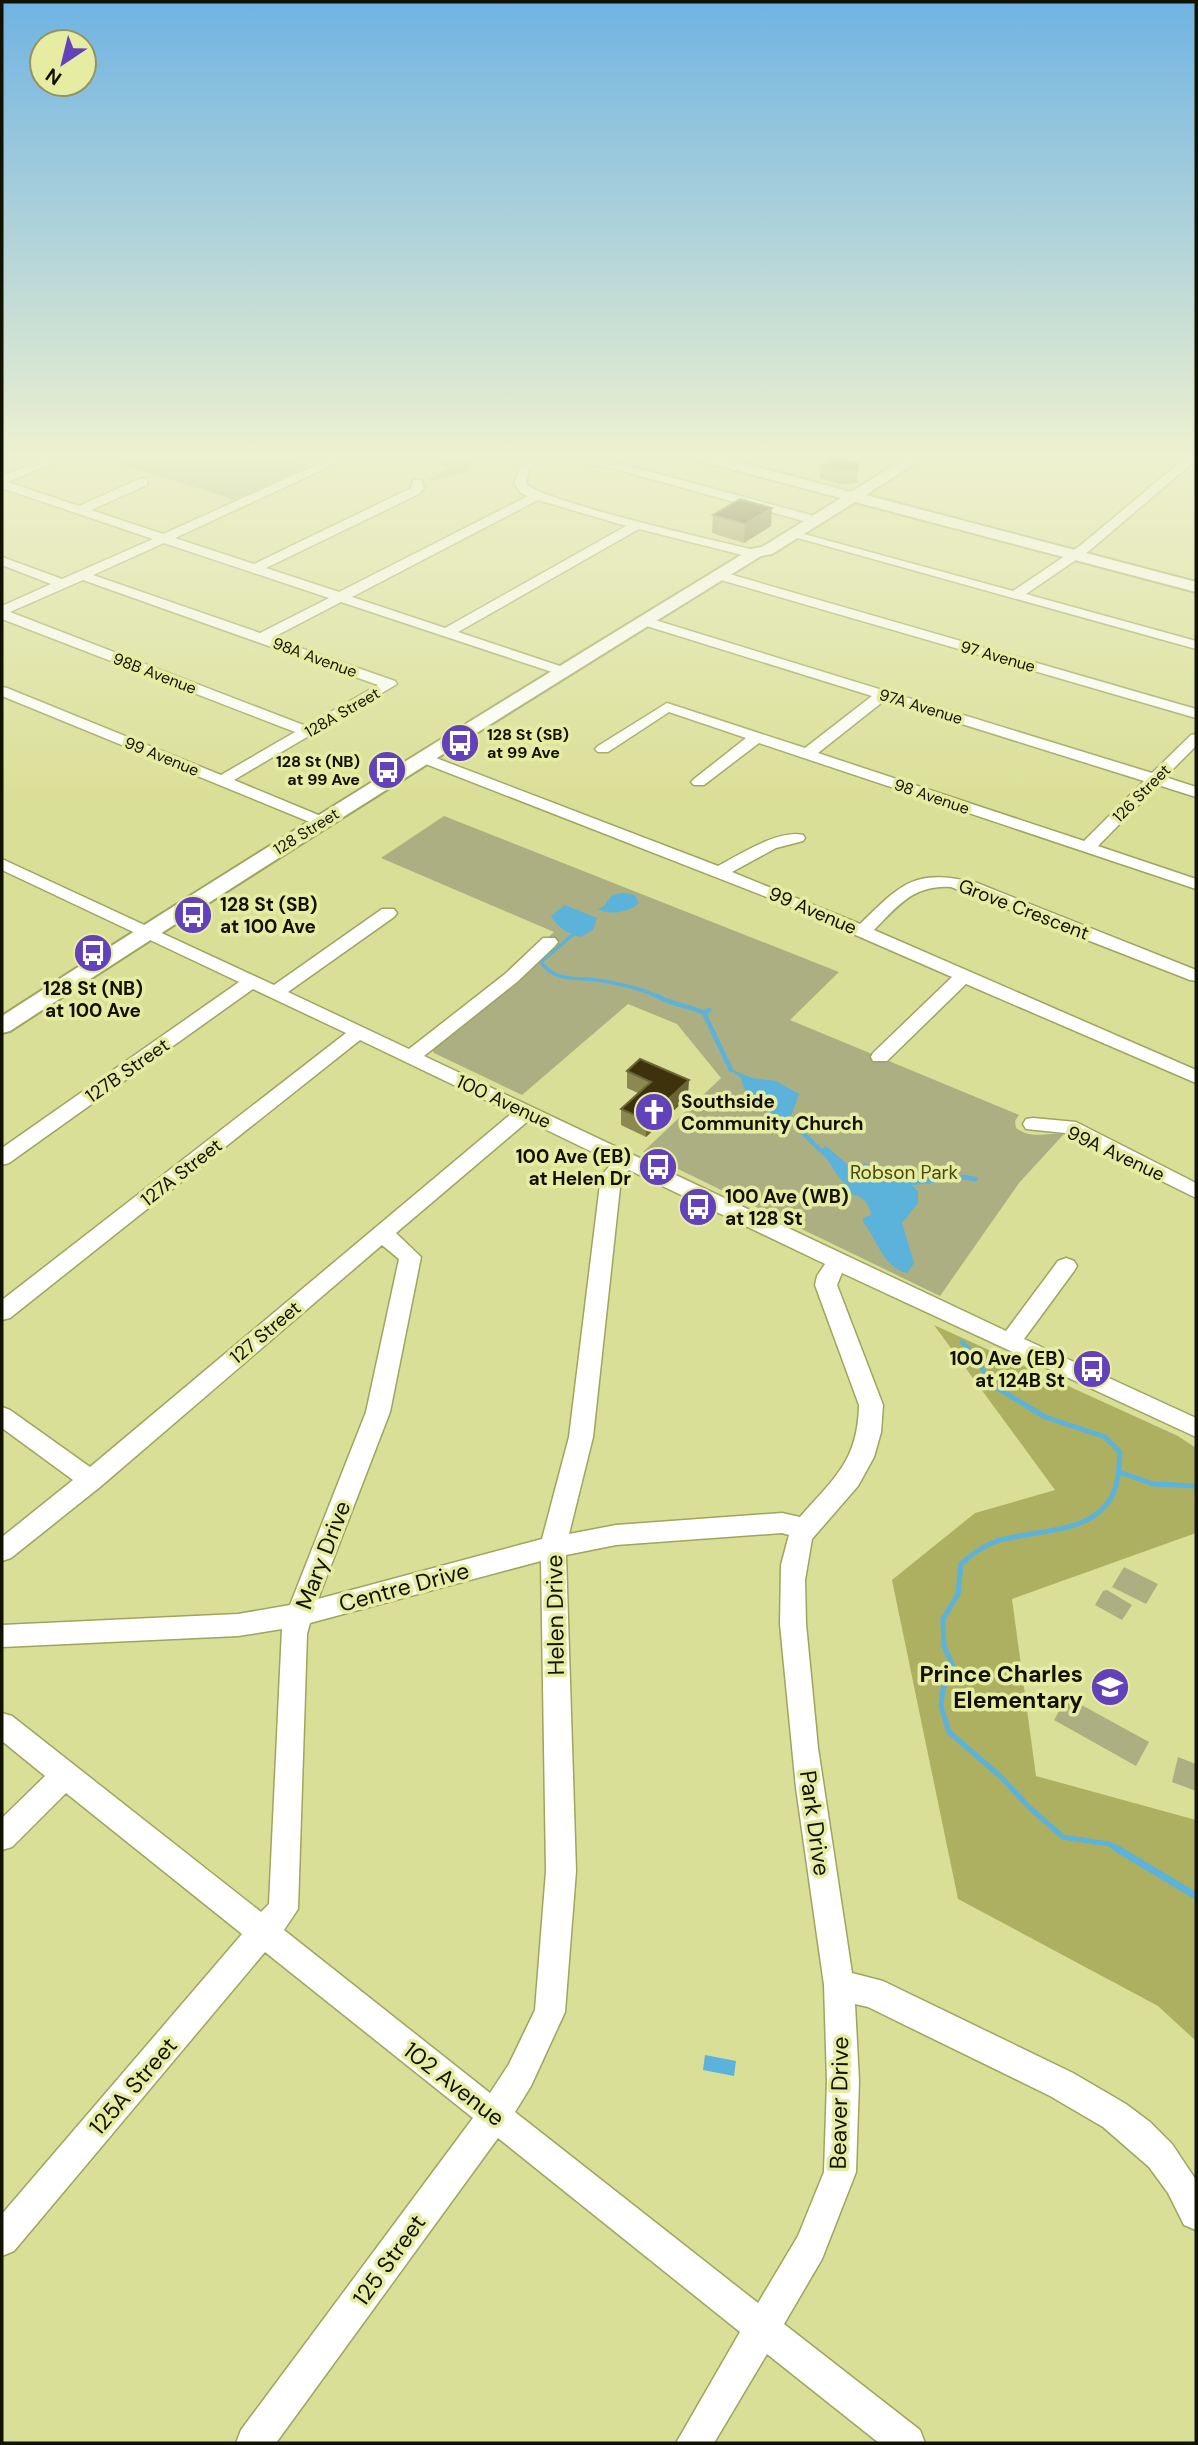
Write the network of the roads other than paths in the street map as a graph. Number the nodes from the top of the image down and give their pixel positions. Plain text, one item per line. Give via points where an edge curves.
1 (28, 571) edge
2 (91, 571) edge
3 (265, 571) edge
4 (391, 571) edge
5 (555, 571) edge
6 (726, 571) edge
7 (927, 571) edge
8 (1051, 571) edge
9 (1140, 571) edge
10 (1157, 571) edge
11 (82, 575) junction
12 (719, 575) junction
13 (1196, 580) edge
14 (62, 584) junction
15 (1196, 587) edge
16 (1016, 595) junction
17 (341, 597) junction
18 (2, 612) edge
19 (645, 621) junction
20 (446, 633) junction
21 (261, 638) junction
22 (1196, 645) edge
23 (561, 671) junction
24 (390, 684) joint
25 (2, 691) edge
26 (884, 694) junction
27 (1196, 714) edge
28 (308, 732) junction
29 (757, 737) junction
30 (1196, 738) edge
31 (603, 749) dead end
32 (807, 754) junction
33 (423, 758) junction
34 (1155, 779) junction
35 (222, 781) junction
36 (699, 782) dead end
37 (1196, 792) edge
38 (322, 822) junction
39 (797, 838) dead end
40 (1086, 848) junction
41 (4, 868) edge
42 (719, 872) junction
43 (1196, 884) edge
44 (388, 913) dead end
45 (147, 931) junction
46 (863, 931) junction
47 (549, 942) dead end
48 (965, 975) junction
49 (1196, 976) edge
50 (253, 981) junction
51 (276, 992) junction
52 (2, 1026) edge
53 (359, 1032) junction
54 (411, 1057) junction
55 (880, 1058) dead end
56 (1196, 1077) edge
57 (526, 1112) junction
58 (1033, 1124) dead end
59 (2, 1158) edge
60 (627, 1160) junction
61 (1196, 1191) edge
62 (382, 1233) junction
63 (839, 1262) junction
64 (1066, 1266) dead end
65 (2, 1312) edge
66 (1010, 1342) junction
67 (2, 1416) edge
68 (1193, 1420) edge
69 (91, 1480) junction
70 (803, 1528) junction
71 (553, 1547) junction
72 (2, 1551) edge
73 (299, 1615) junction
74 (2, 1636) edge
75 (2, 1725) edge
76 (65, 1775) junction
77 (2, 1837) edge
78 (264, 1934) junction
79 (839, 1985) junction
80 (520, 2075) joint
81 (494, 2116) junction
82 (1196, 2213) edge
83 (2, 2239) edge
84 (760, 2327) junction
85 (254, 2443) edge
86 (694, 2443) edge
87 (907, 2443) edge

1 - 14 street
2 - 11 street
3 - 17 street
4 - 17 street
5 - 20 street
6 - 12 main road, 128 Street
7 - 16 street
8 - 16 street
9 - 15 main road
10 - 13 main road
11 - 14 street
11 - 21 street, 98A Avenue
12 - 19 main road, 128 Street
12 - 27 street, 97 Avenue
14 - 18 street
16 - 22 street
17 - 20 street
17 - 21 street
18 - 28 street, 98B Avenue
19 - 23 main road, 128 Street
19 - 26 street, 97A Avenue
20 - 23 street
21 - 24 street, 98A Avenue
23 - 33 main road, 128 Street
24 - 28 street, 128A Street
25 - 35 street, 99 Avenue
26 - 32 street
26 - 34 street, 97A Avenue
28 - 35 street, 128A Street
29 - 31 street, 98 Avenue via 667,707
29 - 32 street, 98 Avenue
29 - 36 street
30 - 34 street, 126 Street
32 - 40 street, 98 Avenue
33 - 38 main road, 128 Street
33 - 42 street, 99 Avenue
34 - 37 street, 97A Avenue
34 - 40 street, 126 Street
35 - 38 street, 99 Avenue
38 - 45 main road, 128 Street
39 - 42 street via 769,845
40 - 43 street, 98 Avenue
41 - 45 street, 100 Avenue
42 - 46 street, 99 Avenue
44 - 51 street
45 - 50 street, 100 Avenue
45 - 52 main road, 128 Street
46 - 48 street, 99 Avenue
46 - 49 street, Grove Crescent via 913,885 945,881 971,887
47 - 54 street
48 - 55 street
48 - 56 street, 99 Avenue
50 - 51 street, 100 Avenue
50 - 59 street, 127B Street
51 - 53 street, 100 Avenue
53 - 54 street, 100 Avenue
53 - 65 street, 127A Street
54 - 57 street, 100 Avenue
57 - 60 street, 100 Avenue
57 - 62 street, 127 Street
58 - 61 street, 99A Avenue via 1069,1127
60 - 63 street, 100 Avenue
60 - 71 street, Helen Drive via 611,1176 581,1437
62 - 69 street, 127 Street
62 - 73 street, Mary Drive via 410,1258 378,1412
63 - 66 street, 100 Avenue
63 - 70 street via 827,1284 871,1405 872,1422 855,1471
64 - 66 street
66 - 68 street, 100 Avenue
67 - 69 street
69 - 72 street, 127 Street
70 - 71 street, Centre Drive via 782,1523 616,1535
70 - 79 street, Park Drive via 793,1573 793,1623 805,1760
71 - 73 street, Centre Drive
71 - 80 street, Helen Drive via 561,1871 551,2012
73 - 74 street, Centre Drive via 238,1625
73 - 78 street, Mary Drive via 294,1634 283,1909
75 - 76 street, 102 Avenue
76 - 77 street
76 - 78 street, 102 Avenue
78 - 81 street, 102 Avenue
78 - 83 street, 125A Street
79 - 82 street via 872,1992 1113,2111 1156,2151
79 - 84 street, Beaver Drive via 840,2172 810,2246
80 - 81 street, 125 Street
81 - 84 street, 102 Avenue
81 - 85 street, 125 Street
84 - 86 street, Beaver Drive
84 - 87 street, 102 Avenue

